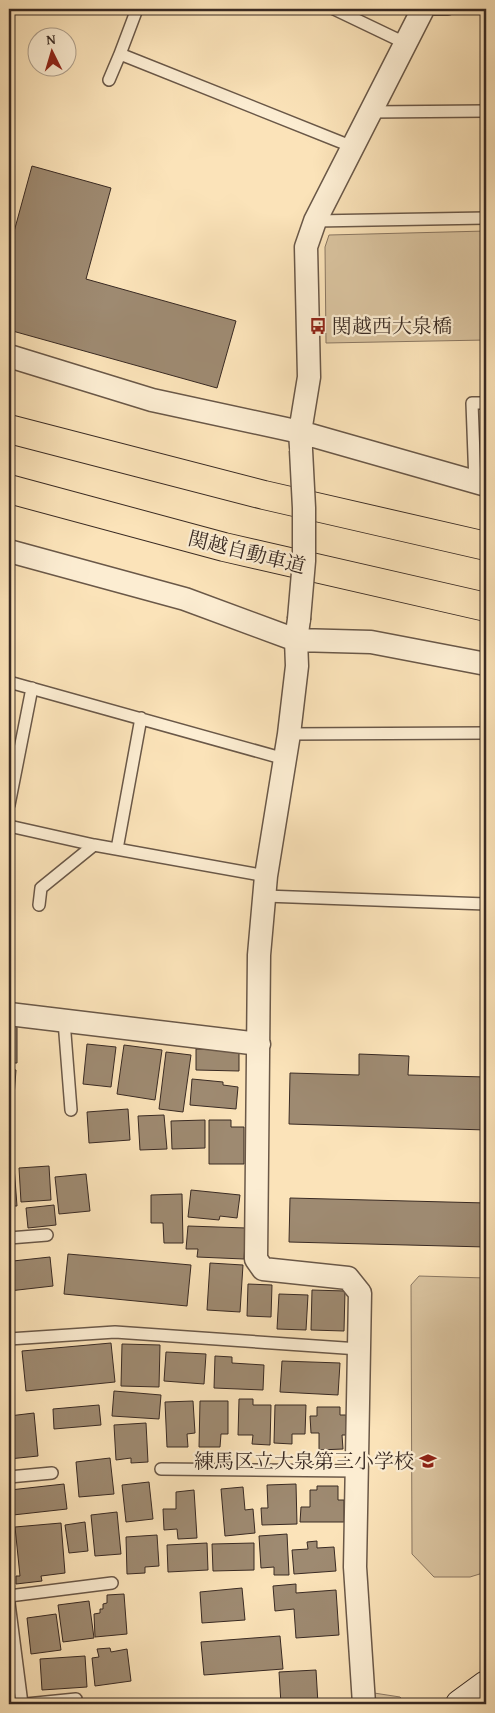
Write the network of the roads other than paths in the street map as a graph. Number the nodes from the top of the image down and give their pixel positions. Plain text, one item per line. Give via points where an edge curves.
1 (137, 9) edge
2 (334, 9) edge
3 (423, 9) edge
4 (448, 9) edge
5 (405, 43) junction
6 (120, 54) junction
7 (109, 80) dead end
8 (486, 111) edge
9 (370, 112) junction
10 (353, 147) junction
11 (486, 218) edge
12 (315, 221) junction
13 (9, 356) edge
14 (486, 403) edge
15 (9, 429) edge
16 (301, 441) junction
17 (480, 484) edge
18 (9, 489) edge
19 (486, 546) edge
20 (9, 551) edge
21 (486, 607) edge
22 (298, 630) junction
23 (486, 664) edge
24 (9, 682) edge
25 (32, 688) junction
26 (141, 718) junction
27 (486, 733) edge
28 (289, 734) junction
29 (286, 759) junction
30 (9, 805) edge
31 (9, 826) edge
32 (94, 845) junction
33 (117, 849) junction
34 (266, 886) junction
35 (486, 904) edge
36 (39, 905) dead end
37 (9, 1014) edge
38 (64, 1021) junction
39 (259, 1044) junction
40 (71, 1110) dead end
41 (46, 1235) dead end
42 (9, 1238) edge
43 (9, 1338) edge
44 (359, 1349) junction
45 (162, 1469) dead end
46 (357, 1471) junction
47 (52, 1473) dead end
48 (9, 1477) edge
49 (112, 1583) dead end
50 (9, 1596) edge
51 (9, 1603) edge
52 (486, 1685) edge
53 (76, 1700) dead end
54 (9, 1701) edge
55 (23, 1702) edge
56 (364, 1704) edge
57 (460, 1704) edge

1 - 6 lane
2 - 5 lane
3 - 4 lane
3 - 5 street
5 - 9 street
6 - 7 lane
6 - 10 lane
8 - 9 lane
9 - 10 street
10 - 12 street
11 - 12 lane
12 - 16 street via 306,247 309,377
13 - 16 street
14 - 17 lane via 472,403
15 - 19 highway via 264,495
16 - 17 street
16 - 22 street, bridge via 304,561
18 - 21 highway, 関越自動車道 via 224,547
20 - 22 street
22 - 23 street
22 - 28 street
24 - 25 lane
25 - 26 lane
25 - 30 lane
26 - 29 lane
26 - 33 lane
27 - 28 lane
28 - 29 street
29 - 34 street
31 - 32 lane
32 - 33 lane
32 - 36 lane via 41,888
33 - 34 lane
34 - 35 lane
34 - 39 street via 259,955
37 - 38 street
38 - 39 street
38 - 40 lane
39 - 44 street via 256,1259 263,1269 348,1278 360,1293
41 - 42 lane
43 - 44 lane via 115,1332
44 - 46 street
45 - 46 lane
46 - 56 street via 355,1568
47 - 48 lane
49 - 50 lane
51 - 55 lane
52 - 57 street
53 - 55 lane
54 - 55 lane

